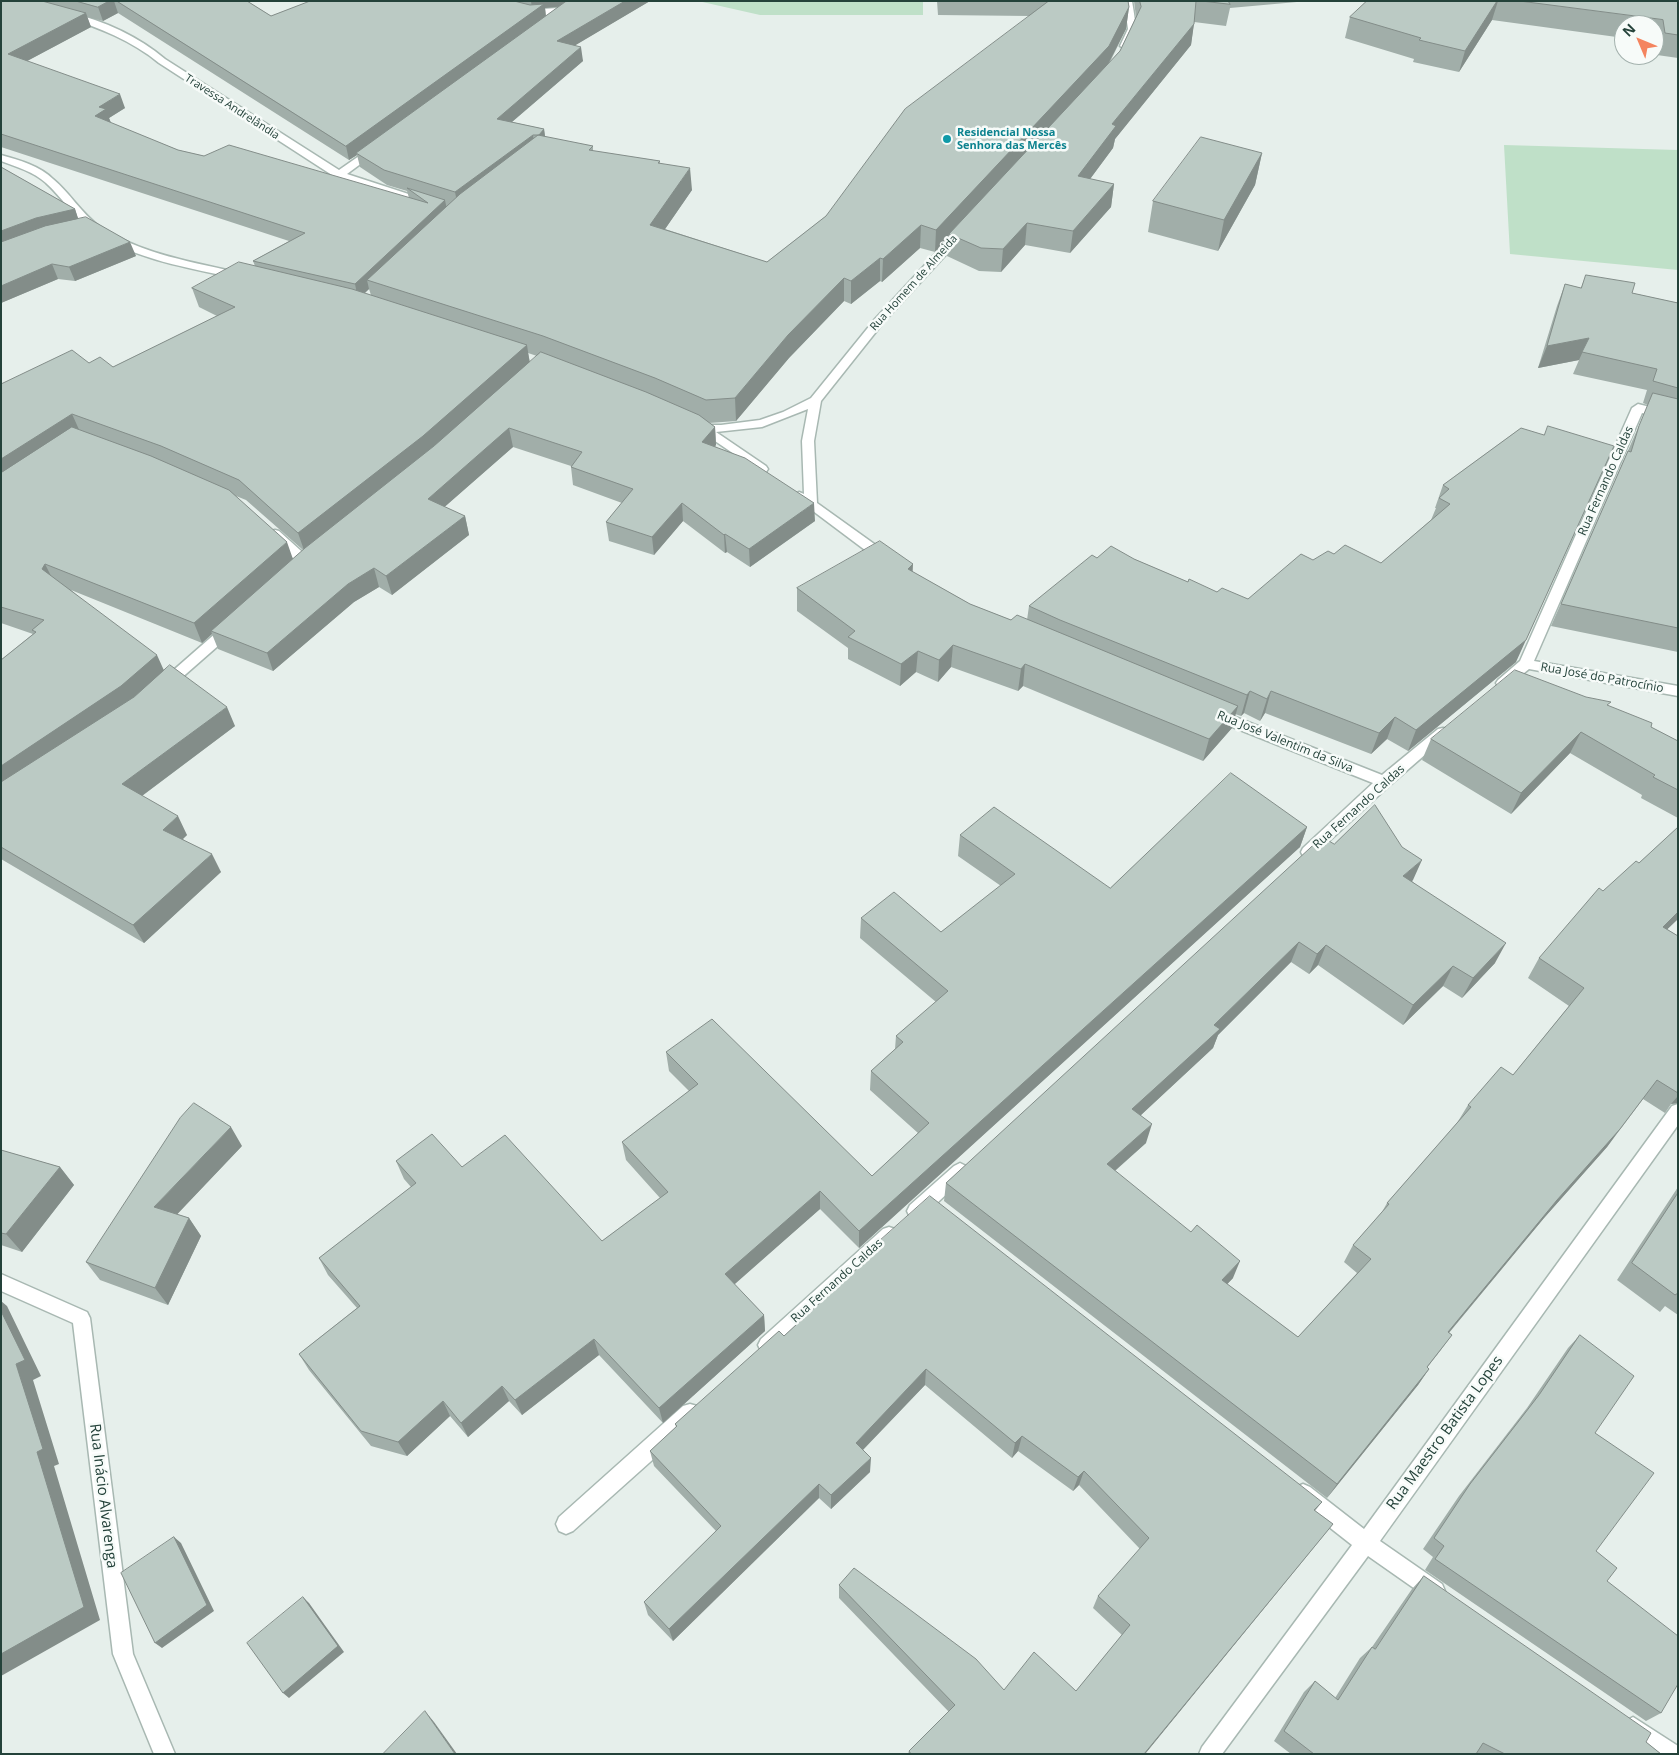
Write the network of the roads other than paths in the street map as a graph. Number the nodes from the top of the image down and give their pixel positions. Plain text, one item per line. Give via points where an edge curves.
1 (599, 1) edge
2 (1128, 1) edge
3 (517, 11) edge
4 (564, 11) junction
5 (63, 13) edge
6 (548, 23) edge
7 (1119, 58) edge
8 (380, 146) edge
9 (1, 158) edge
10 (339, 175) junction
11 (440, 207) edge
12 (972, 220) edge
13 (79, 227) edge
14 (94, 227) junction
15 (256, 280) edge
16 (815, 401) junction
17 (1678, 418) edge
18 (688, 421) edge
19 (705, 429) junction
20 (770, 475) edge
21 (786, 486) edge
22 (811, 504) junction
23 (265, 525) edge
24 (305, 562) edge
25 (898, 567) edge
26 (239, 620) edge
27 (1526, 664) junction
28 (159, 691) edge
29 (1678, 691) edge
30 (1489, 695) edge
31 (1199, 707) edge
32 (1451, 726) edge
33 (1384, 782) junction
34 (1296, 863) edge
35 (1678, 1111) edge
36 (972, 1160) edge
37 (928, 1200) junction
38 (943, 1213) edge
39 (1, 1282) edge
40 (758, 1352) edge
41 (699, 1405) edge
42 (1287, 1482) edge
43 (566, 1524) dead end
44 (1366, 1543) junction
45 (1454, 1604) edge
46 (1615, 1715) edge
47 (166, 1754) edge
48 (1209, 1754) edge
49 (1671, 1754) edge

1 - 4 street via 577,10
2 - 7 street via 1132,29
3 - 4 street via 532,14
4 - 6 street
5 - 10 street, Travessa Andrelândia via 148,48 162,61
8 - 10 street
9 - 14 street via 49,180
10 - 11 street, Travessa Andrelândia
12 - 16 street, Rua Homem de Almeida via 879,321
13 - 14 street
14 - 15 street via 155,256
16 - 19 street via 764,424
16 - 22 street via 808,441
17 - 27 street, Rua Fernando Caldas via 1638,408
18 - 19 street
19 - 20 street
21 - 22 street
22 - 25 street
23 - 24 street
26 - 28 street
27 - 29 street, Rua José do Patrocínio
27 - 30 street, Rua Fernando Caldas
31 - 33 street, Rua José Valentim da Silva
32 - 33 street, Rua Fernando Caldas
33 - 34 street, Rua Fernando Caldas
35 - 44 street, Rua Maestro Batista Lopes
36 - 37 street, Rua Fernando Caldas
37 - 38 street
37 - 40 street, Rua Fernando Caldas
39 - 47 street, Rua Inácio Alvarenga via 81,1318 123,1654
41 - 43 street
42 - 44 street
44 - 45 street
44 - 48 street, Rua Maestro Batista Lopes
46 - 49 street

